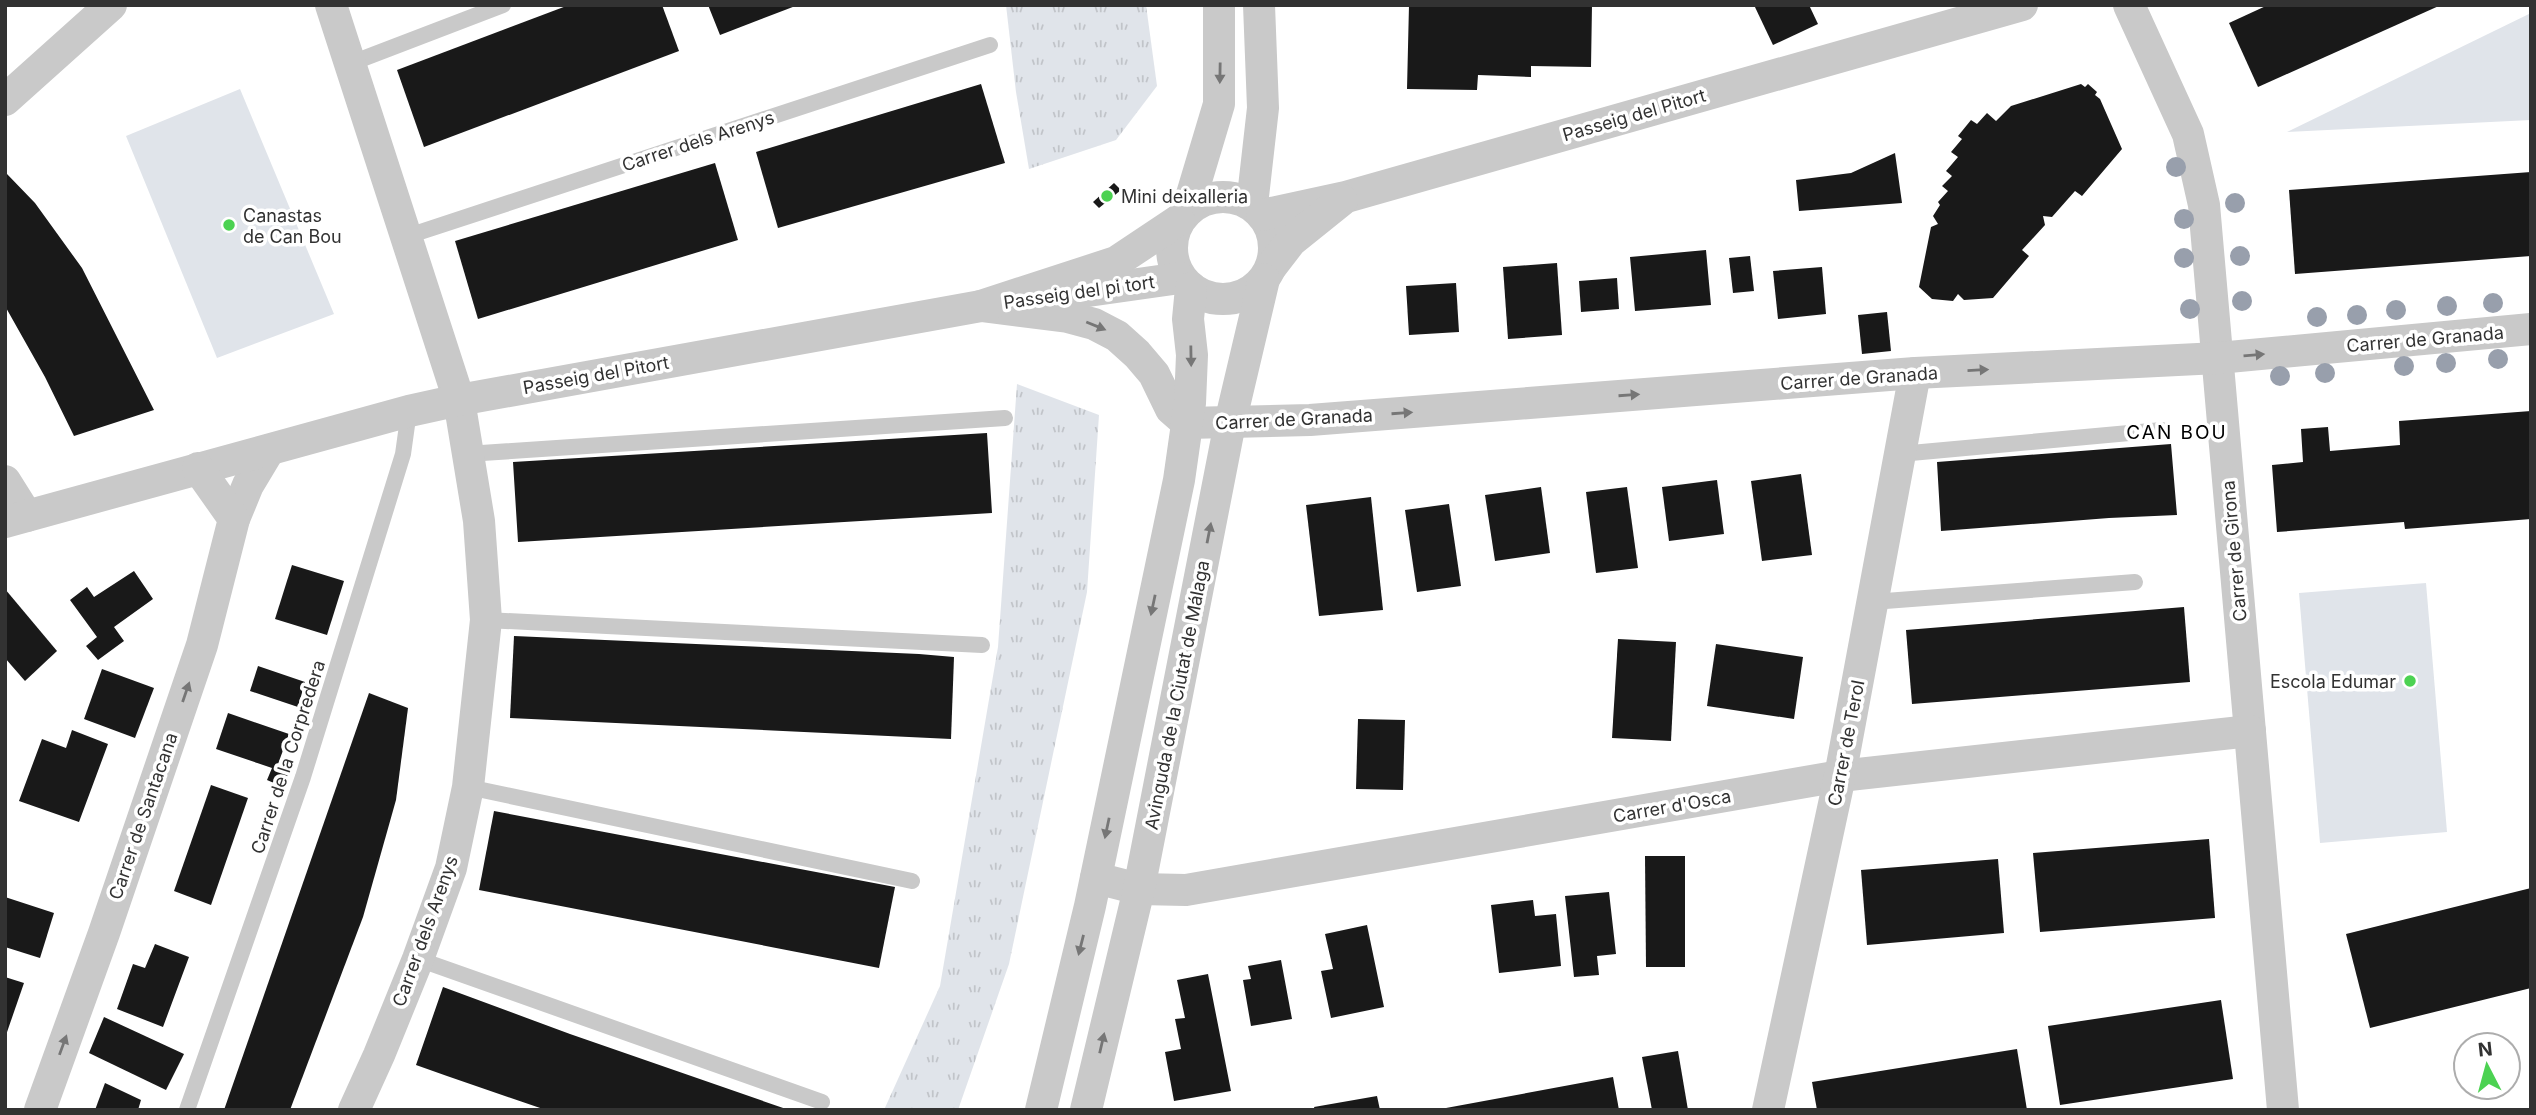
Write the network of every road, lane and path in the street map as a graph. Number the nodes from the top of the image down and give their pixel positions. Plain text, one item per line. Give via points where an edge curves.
1 (111, 5) edge
2 (331, 5) edge
3 (503, 5) edge
4 (1219, 5) edge
5 (1259, 5) edge
6 (2022, 5) edge
7 (2129, 5) edge
8 (990, 45) dead end
9 (349, 64) junction
10 (5, 100) edge
11 (1346, 197) junction
12 (1257, 210) junction
13 (1183, 216) junction
14 (405, 237) junction
15 (1268, 273) junction
16 (1185, 283) junction
17 (981, 306) junction
18 (2531, 329) edge
19 (2218, 358) junction
20 (1914, 373) junction
21 (459, 400) junction
22 (409, 411) junction
23 (1004, 418) dead end
24 (1187, 423) junction
25 (1230, 423) junction
26 (2162, 430) dead end
27 (269, 450) junction
28 (467, 454) junction
29 (1900, 454) junction
30 (198, 468) junction
31 (5, 481) edge
32 (16, 519) edge
33 (234, 519) junction
34 (2135, 582) dead end
35 (1872, 602) junction
36 (486, 620) junction
37 (982, 645) dead end
38 (2250, 731) junction
39 (1840, 776) junction
40 (468, 787) junction
41 (1096, 878) junction
42 (912, 881) dead end
43 (1139, 889) junction
44 (418, 959) junction
45 (822, 1102) dead end
46 (40, 1110) edge
47 (187, 1110) edge
48 (354, 1110) edge
49 (1041, 1110) edge
50 (1086, 1110) edge
51 (1768, 1110) edge
52 (2283, 1110) edge

1 - 10 street
2 - 9 street, Carrer dels Arenys
3 - 9 lane
4 -> 13 street via 1219,104
5 - 12 street via 1263,108
6 - 11 street, Passeig del Pitort
7 - 19 street, Carrer de Girona via 2194,155 2204,205
8 - 14 lane, Carrer dels Arenys
9 - 14 street, Carrer dels Arenys
11 - 12 street
11 - 15 street, Passeig del Pitort via 1291,241
12 - 13 street via 1236,198 1218,197 1201,201
12 - 15 street via 1271,228 1274,242
13 - 16 street via 1172,234 1171,249
13 - 17 street, Passeig del Pitort via 1116,262
14 - 21 street, Carrer dels Arenys
15 - 16 street via 1252,291 1220,300
15 - 25 street, Avinguda de la Ciutat de Málaga
16 - 17 street, Passeig del pi tort
16 -> 24 street via 1192,355
17 - 21 street, Passeig del Pitort
17 -> 24 street, Passeig del pi tort via 1068,317 1117,337 1154,374 1171,409
19 -> 18 street, Carrer de Granada
20 -> 19 street, Carrer de Granada
19 - 38 street, Carrer de Girona
25 -> 20 street, Carrer de Granada
20 - 29 street, Carrer de Terol
21 - 22 street, Passeig del Pitort
21 - 28 street, Carrer dels Arenys
22 - 27 street, Passeig del Pitort
22 - 47 lane, Carrer de la Corpredera via 403,454 303,777
23 - 28 lane
24 - 25 street, Carrer de Granada
24 -> 41 street
43 -> 25 street, Avinguda de la Ciutat de Málaga
26 - 29 lane
27 - 30 street, Passeig del Pitort
27 - 33 street, Carrer de Santacana
28 - 36 street, Carrer dels Arenys via 479,521
29 - 35 street, Carrer de Terol
30 - 32 street, Passeig del Pitort
30 - 33 street
31 - 32 street
46 -> 33 street, Carrer de Santacana via 202,645
34 - 35 lane
35 - 39 street, Carrer de Terol
36 - 37 lane
36 - 40 street, Carrer dels Arenys
38 - 39 street, Carrer d'Osca
38 - 52 street, Carrer de Girona
39 - 43 street, Carrer d'Osca via 1186,890
39 - 51 street, Carrer de Terol
40 - 42 lane
40 - 44 street, Carrer dels Arenys via 451,868
41 - 43 street, Carrer d'Osca
41 -> 49 street
50 -> 43 street, Avinguda de la Ciutat de Málaga
44 - 45 lane
44 - 48 street, Carrer dels Arenys

